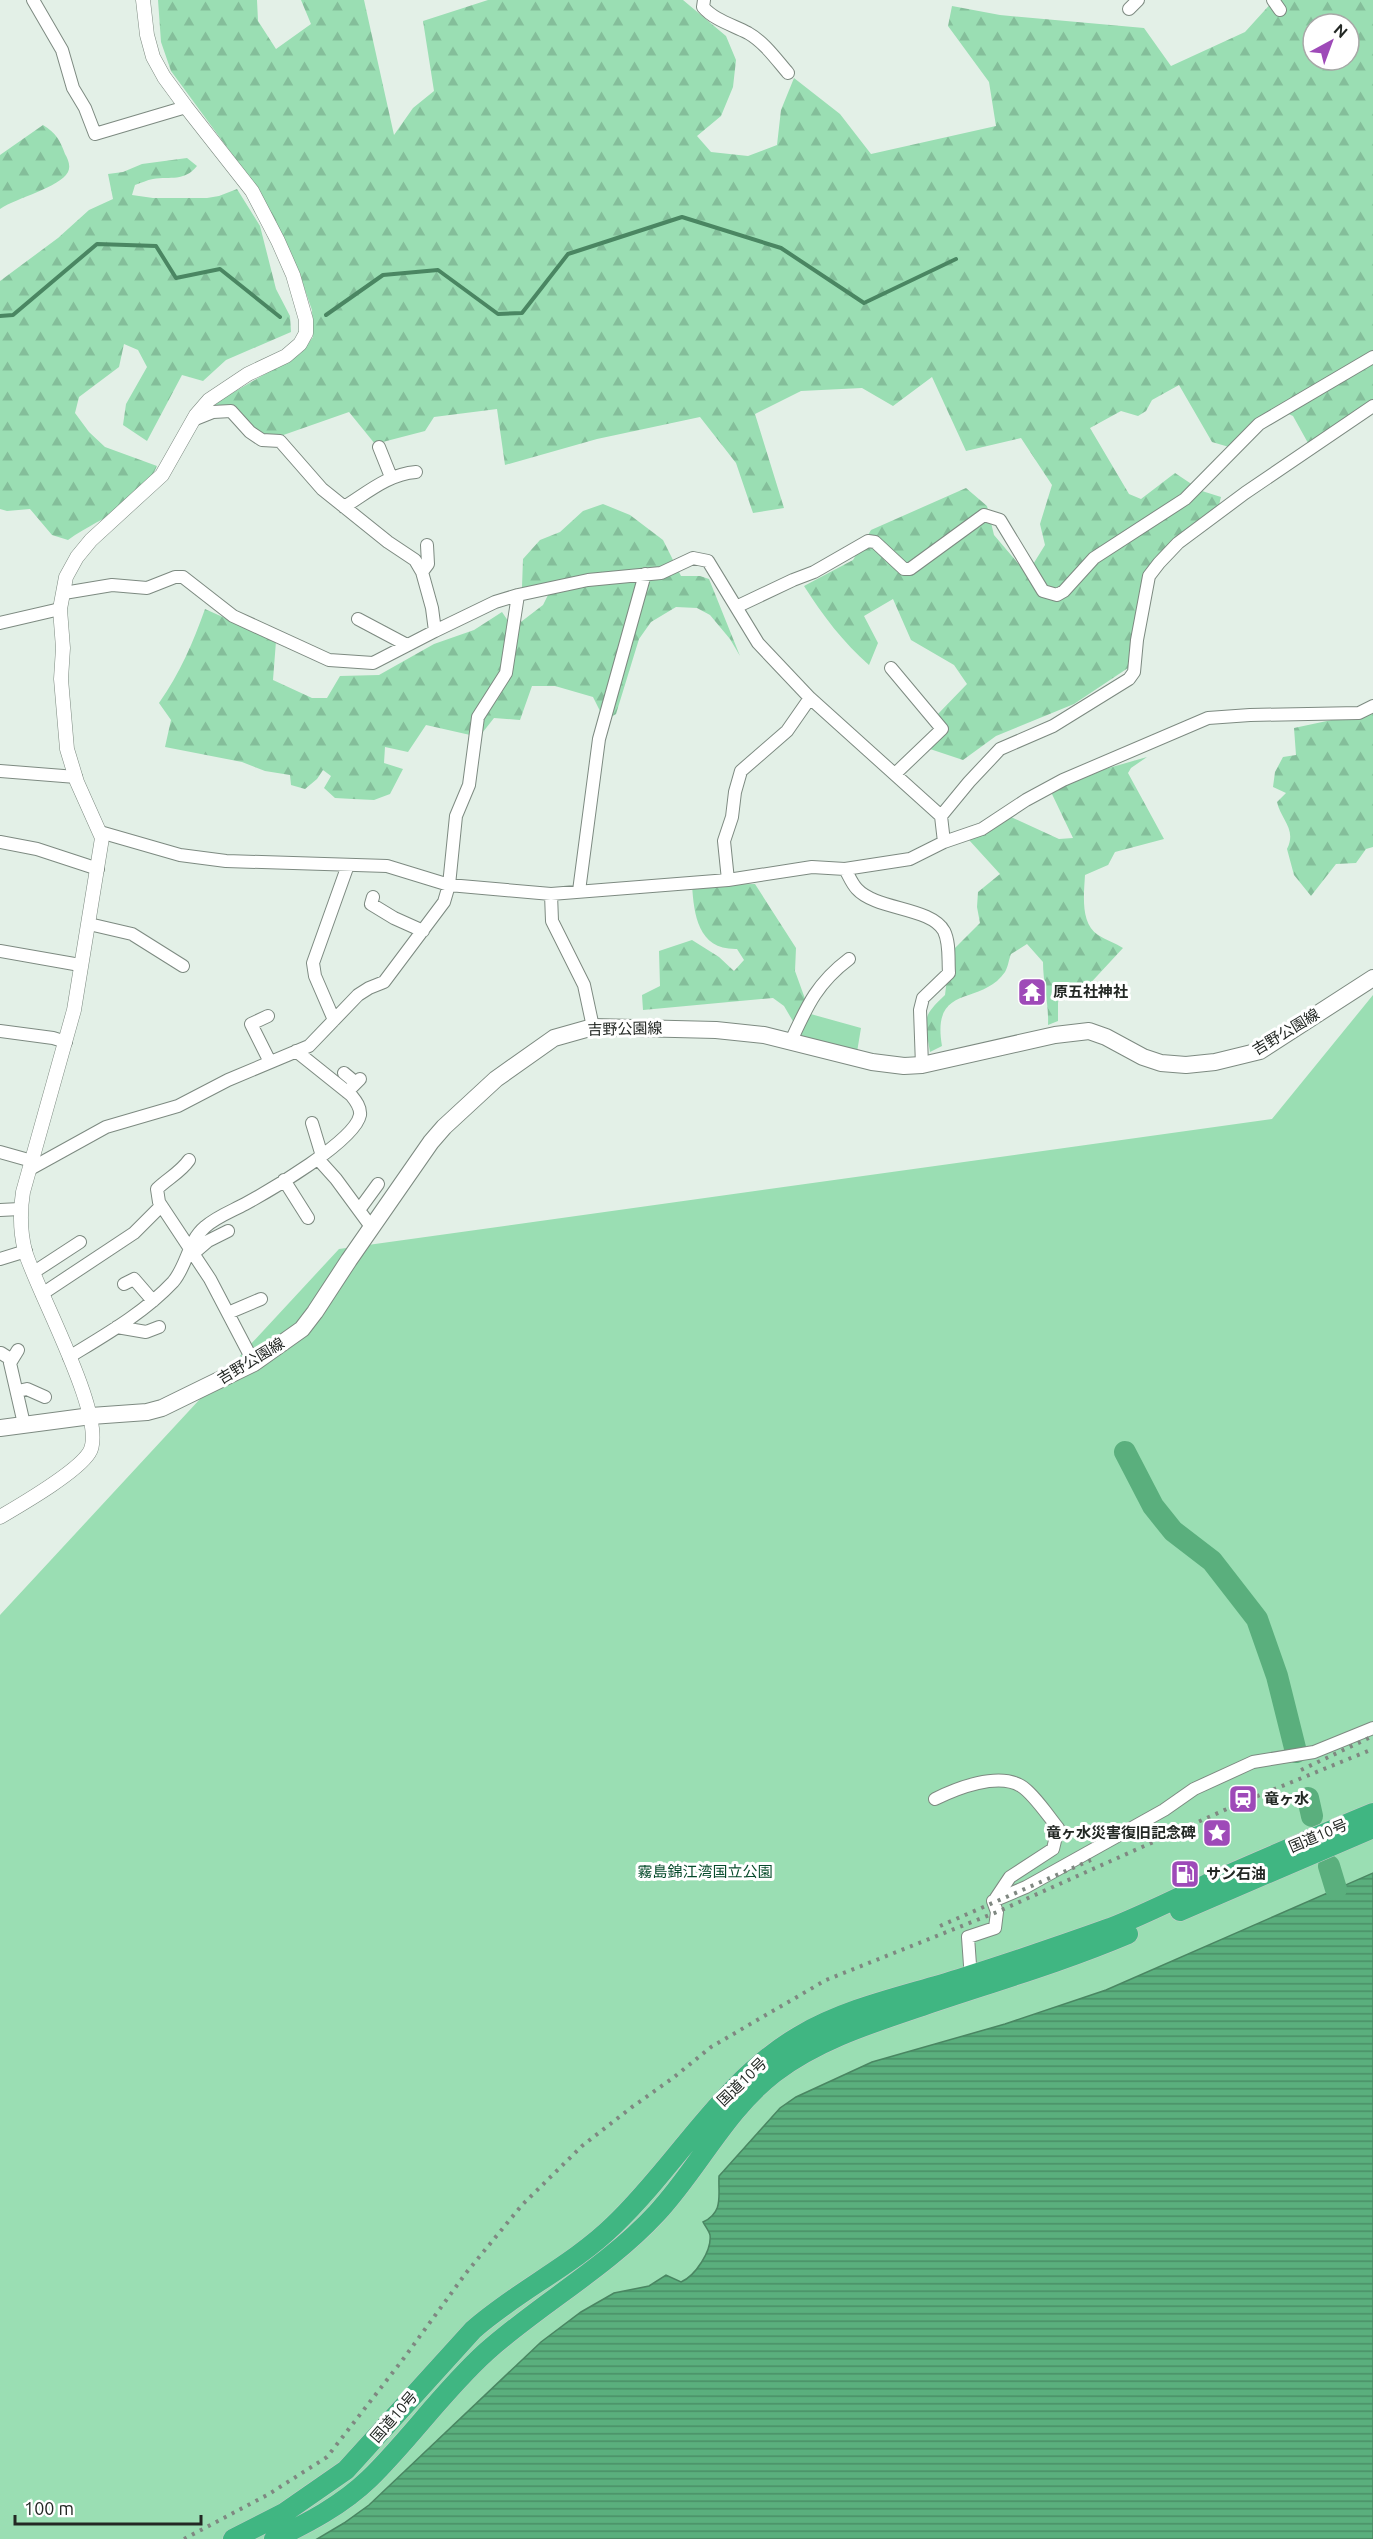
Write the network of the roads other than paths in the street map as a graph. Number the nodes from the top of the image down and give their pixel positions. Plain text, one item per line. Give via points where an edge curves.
1 (33, 0) edge
2 (143, 0) edge
3 (704, 0) edge
4 (788, 73) dead end
5 (186, 107) junction
6 (1373, 357) edge
7 (1373, 406) edge
8 (193, 420) junction
9 (379, 447) dead end
10 (416, 472) dead end
11 (391, 477) junction
12 (344, 507) junction
13 (427, 545) dead end
14 (422, 572) junction
15 (645, 574) junction
16 (63, 593) junction
17 (518, 595) junction
18 (736, 607) junction
19 (60, 609) junction
20 (358, 619) dead end
21 (0, 623) edge
22 (435, 631) junction
23 (407, 645) junction
24 (891, 669) dead end
25 (810, 698) junction
26 (1373, 706) edge
27 (0, 771) edge
28 (895, 774) junction
29 (76, 777) junction
30 (940, 816) junction
31 (100, 832) junction
32 (0, 842) edge
33 (944, 842) junction
34 (348, 865) junction
35 (98, 869) junction
36 (845, 869) junction
37 (728, 880) junction
38 (449, 885) junction
39 (579, 891) junction
40 (551, 894) junction
41 (373, 897) dead end
42 (89, 924) junction
43 (423, 931) junction
44 (0, 951) edge
45 (849, 959) dead end
46 (80, 964) junction
47 (183, 966) dead end
48 (1373, 978) edge
49 (268, 1016) dead end
50 (334, 1020) junction
51 (593, 1027) junction
52 (0, 1031) edge
53 (791, 1041) junction
54 (66, 1042) junction
55 (296, 1051) junction
56 (270, 1062) junction
57 (922, 1065) junction
58 (344, 1073) dead end
59 (354, 1085) junction
60 (312, 1123) dead end
61 (0, 1152) edge
62 (320, 1157) junction
63 (189, 1160) dead end
64 (31, 1165) junction
65 (284, 1180) junction
66 (378, 1184) dead end
67 (162, 1206) junction
68 (20, 1209) junction
69 (0, 1210) edge
70 (359, 1210) junction
71 (308, 1218) dead end
72 (372, 1228) junction
73 (228, 1231) dead end
74 (80, 1242) dead end
75 (192, 1250) junction
76 (26, 1251) junction
77 (0, 1259) edge
78 (34, 1272) junction
79 (124, 1284) dead end
80 (42, 1294) junction
81 (261, 1299) dead end
82 (153, 1301) junction
83 (228, 1313) junction
84 (117, 1327) junction
85 (159, 1327) dead end
86 (10, 1354) edge
87 (69, 1358) junction
88 (254, 1363) junction
89 (18, 1391) junction
90 (45, 1397) dead end
91 (91, 1416) junction
92 (24, 1424) junction
93 (0, 1428) edge
94 (0, 1517) edge
95 (1373, 1728) edge
96 (935, 1799) dead end
97 (1373, 1813) edge
98 (1373, 1828) edge
99 (993, 1901) junction
100 (973, 1974) junction
101 (233, 2539) edge
102 (274, 2539) edge

1 - 5 street via 62,50 73,88 95,134
2 - 5 street via 153,57
3 - 4 street via 703,7 709,14 750,34
5 - 8 street via 252,191 292,275 306,320 306,333 300,344 209,400
6 - 18 street via 1259,424 1185,499 1094,558 1057,595 1043,591 999,520 984,515 910,569 904,569 875,542 868,541 814,572
7 - 30 street via 1178,543 1149,576 1134,672 1129,679 1053,726 1000,749
8 - 12 street via 213,412 231,411 249,432 262,440 280,441 322,489
8 - 16 street via 162,475 77,557 66,577
9 - 11 street
10 - 11 street
11 - 12 street
12 - 14 street via 415,560
13 - 14 street via 428,564
14 - 22 street
15 - 17 street via 588,580
15 - 18 street via 661,573 693,558 708,561
15 - 39 street via 599,739
16 - 19 street
16 - 23 street via 112,585 147,588 183,577 233,616 329,660 373,663
17 - 22 street
17 - 38 street via 506,673 478,717 469,785 456,816
18 - 25 street via 758,643
19 - 21 street
19 - 29 street via 67,749
20 - 23 street
22 - 23 street
24 - 28 street via 942,729
25 - 28 street
25 - 37 street via 787,731 741,771 724,841
26 - 33 street via 1359,713 1208,718 1063,780 982,829
27 - 29 street
28 - 30 street
29 - 31 street
30 - 33 street
31 - 34 street via 180,855 226,861
31 - 35 street
32 - 35 street via 37,849
33 - 36 street via 910,859
34 - 38 street via 387,866
34 - 50 street via 313,963
35 - 42 street
36 - 37 street via 812,867
36 - 57 street via 857,890 943,928 949,973 923,998
37 - 39 street
38 - 40 street
38 - 43 street via 444,902
39 - 40 street
40 - 51 street via 552,921 584,986
41 - 43 street via 371,904
42 - 46 street
42 - 47 street via 132,934
43 - 50 street via 384,982 358,995
44 - 46 street
45 - 53 street via 811,998
46 - 54 street
48 - 57 main road, 吉野公園線 via 1260,1051 1215,1062 1161,1063 1089,1031
49 - 56 street via 251,1024
50 - 55 street via 309,1046
51 - 53 main road, 吉野公園線 via 716,1030
51 - 72 main road, 吉野公園線 via 564,1034 542,1045 456,1114 431,1142
52 - 54 street
53 - 57 main road, 吉野公園線 via 872,1062
54 - 64 street
55 - 56 street
55 - 59 street
56 - 64 street via 178,1106 106,1127
58 - 59 street
59 - 62 street via 360,1115 352,1128
60 - 62 street
61 - 64 street
62 - 65 street
62 - 70 street
63 - 67 street via 157,1189
64 - 68 street
65 - 71 street
65 - 75 street via 206,1225 195,1236
66 - 70 street
67 - 75 street
67 - 80 street via 134,1233
68 - 69 street
68 - 76 street
70 - 72 street
72 - 88 main road, 吉野公園線 via 302,1329
73 - 75 street
74 - 78 street
75 - 82 street via 175,1280
75 - 83 street
76 - 77 street
76 - 78 street
78 - 80 street
79 - 82 street via 134,1279
80 - 87 street
81 - 83 street
82 - 84 street
83 - 88 street
84 - 85 street via 146,1332
84 - 87 street
86 - 89 street
87 - 91 street
88 - 91 main road, 吉野公園線 via 162,1408
89 - 90 street via 27,1389
89 - 92 street
91 - 92 main road, 吉野公園線
91 - 94 street via 90,1453 57,1481
92 - 93 main road, 吉野公園線
95 - 99 street via 1314,1752 1252,1762 1194,1789 1046,1876
96 - 99 street via 948,1792 1008,1780 1023,1786 1058,1828 1053,1849 1010,1877
97 - 100 highway, 国道10号 via 1110,1927
98 - 102 highway, 国道10号 via 1084,1953 857,2028 791,2060 726,2122 659,2211 631,2241 530,2315 483,2355 368,2480 316,2518
99 - 100 street via 997,1912 995,1928 968,1937
100 - 101 highway, 国道10号 via 846,2014 802,2034 763,2060 714,2109 645,2194 612,2227 473,2330 346,2470 284,2513

